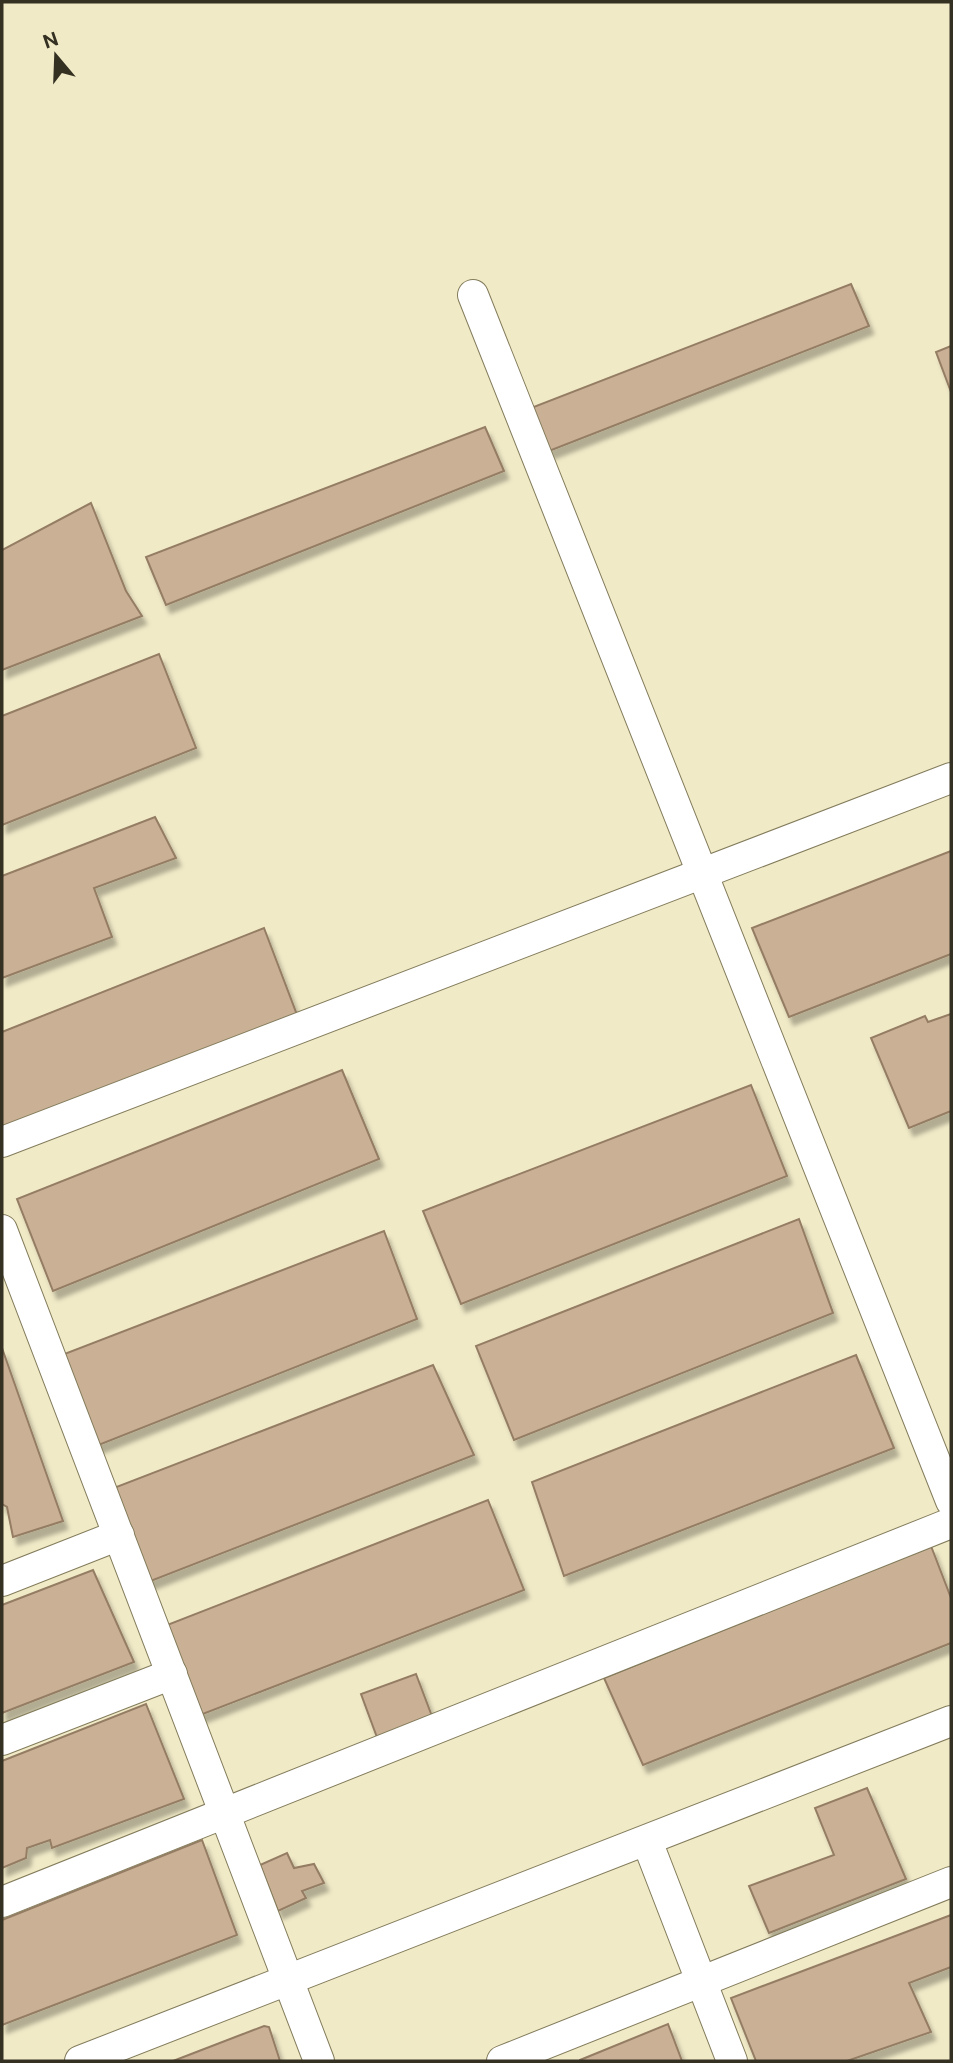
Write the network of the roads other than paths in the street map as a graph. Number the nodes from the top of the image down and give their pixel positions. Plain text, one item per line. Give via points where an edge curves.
1 (473, 295) dead end
2 (951, 778) edge
3 (703, 873) junction
4 (2, 1142) edge
5 (2, 1230) edge
6 (951, 1501) edge
7 (951, 1523) edge
8 (119, 1535) junction
9 (2, 1581) edge
10 (172, 1674) junction
11 (951, 1721) edge
12 (2, 1740) edge
13 (225, 1813) junction
14 (647, 1841) junction
15 (951, 1882) edge
16 (2, 1902) edge
17 (289, 1981) junction
18 (701, 1982) junction
19 (80, 2061) edge
20 (319, 2061) edge
21 (502, 2061) edge
22 (732, 2061) edge

1 - 3 street
2 - 3 street
3 - 4 street
3 - 6 street
5 - 8 street
7 - 13 street
8 - 9 street
8 - 10 street
10 - 12 street
10 - 13 street
11 - 14 street
13 - 16 street
13 - 17 street
14 - 17 street
14 - 18 street
15 - 18 street
17 - 19 street
17 - 20 street
18 - 21 street
18 - 22 street

